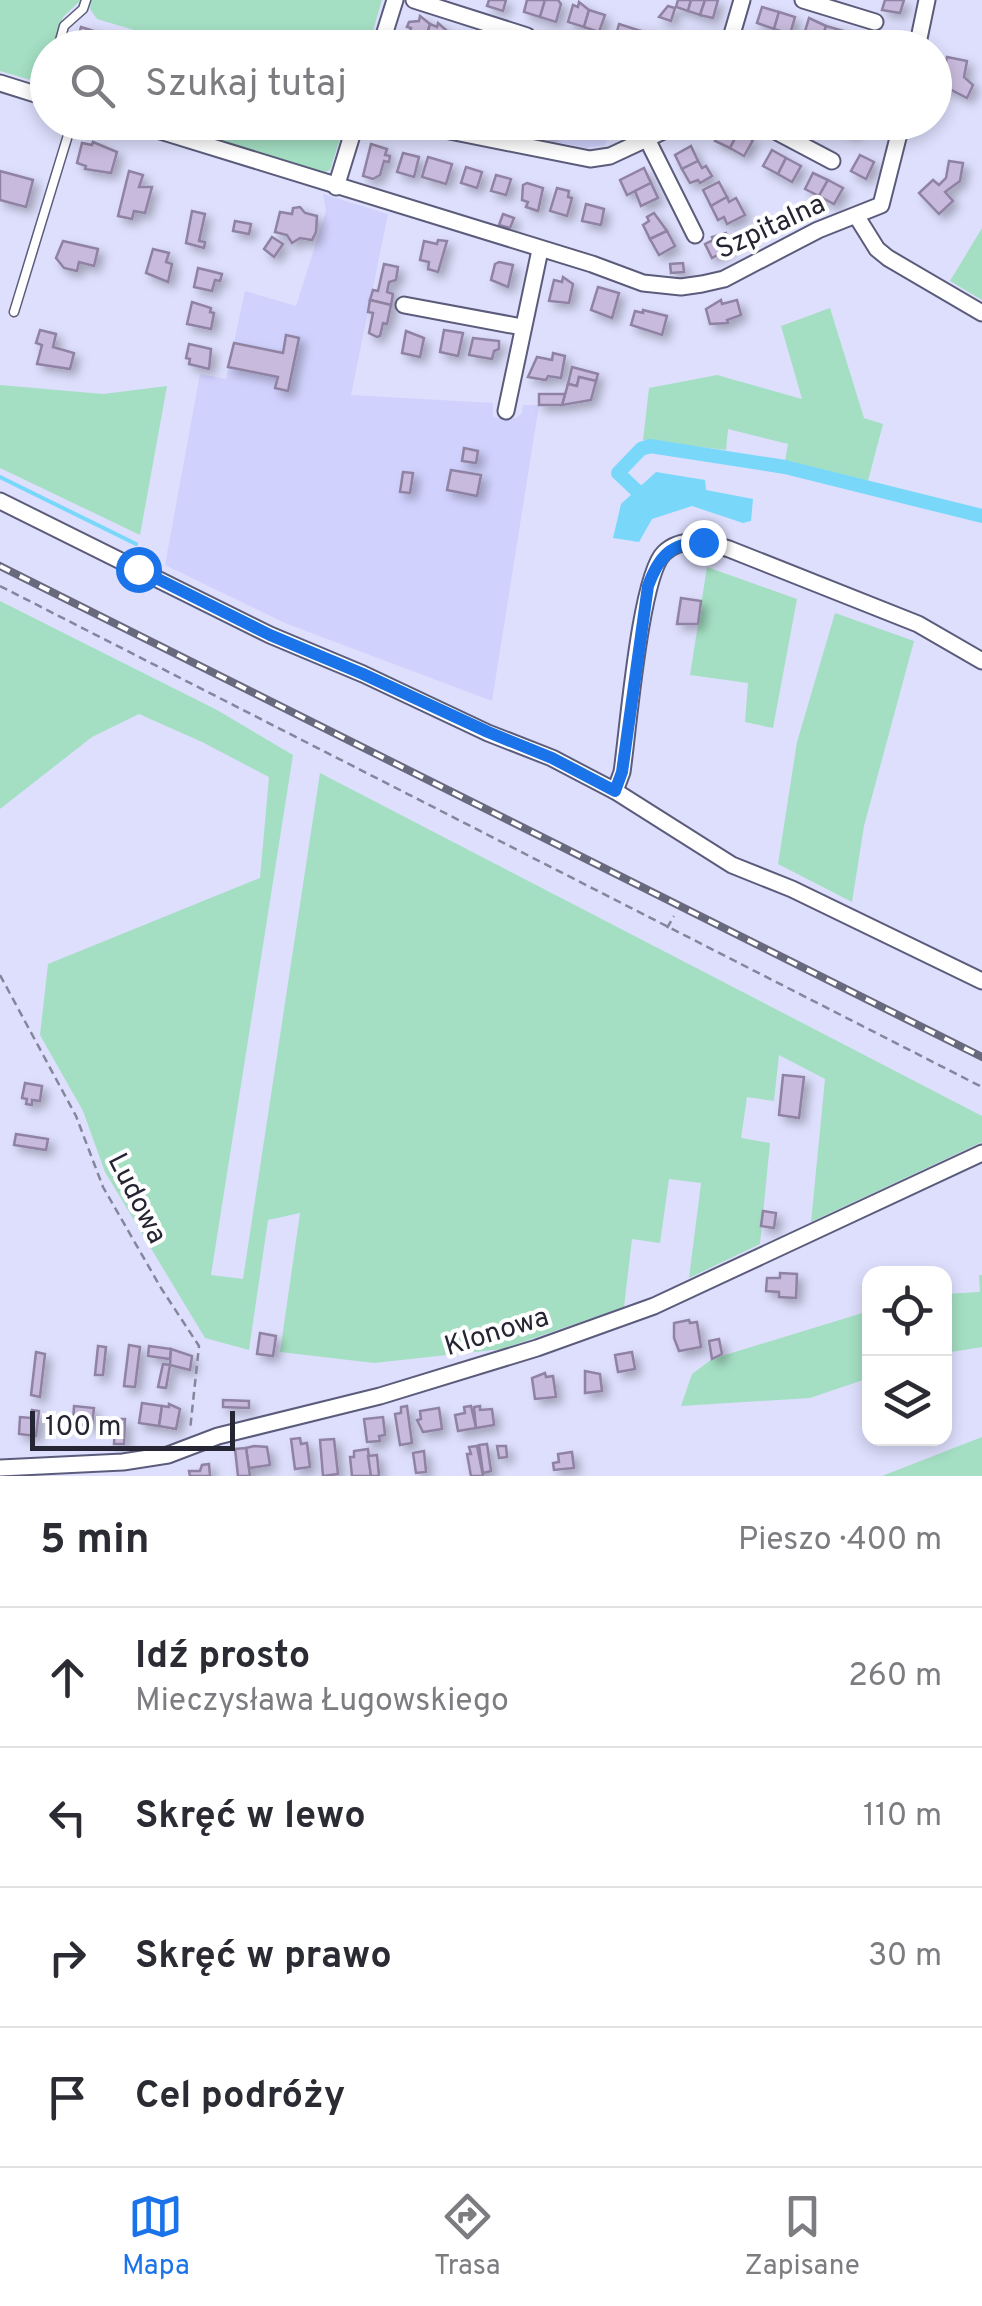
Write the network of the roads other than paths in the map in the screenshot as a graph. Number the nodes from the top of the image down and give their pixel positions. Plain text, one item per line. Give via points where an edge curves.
1 (86, 0) edge
2 (395, 0) edge
3 (414, 0) edge
4 (742, 0) edge
5 (803, 0) edge
6 (926, 0) edge
7 (875, 22) dead end
8 (63, 30) edge
9 (386, 30) edge
10 (508, 30) edge
11 (733, 30) edge
12 (920, 30) edge
13 (0, 84) edge
14 (30, 91) edge
15 (67, 140) edge
16 (188, 140) edge
17 (350, 140) edge
18 (495, 140) edge
19 (648, 140) joint
20 (792, 140) edge
21 (897, 140) edge
22 (832, 161) dead end
23 (336, 187) junction
24 (857, 217) junction
25 (696, 235) dead end
26 (540, 250) junction
27 (404, 305) dead end
28 (14, 312) dead end
29 (982, 313) edge
30 (522, 327) junction
31 (506, 411) dead end
32 (0, 500) edge
33 (982, 661) edge
34 (615, 791) junction
35 (982, 981) edge
36 (982, 1153) edge
37 (0, 1468) edge

1 - 8 lane
2 - 9 street
3 - 10 street
4 - 11 street
5 - 7 street
6 - 12 street
13 - 14 street
15 - 28 lane
16 - 23 street, Szpitalna
17 - 23 street
18 - 19 street via 590,159
19 - 25 street
20 - 22 street
21 - 24 street, Szpitalna via 881,205
23 - 26 street, Szpitalna
24 - 26 street, Szpitalna via 724,278 691,286 644,284
24 - 29 street via 888,258
26 - 30 street
27 - 30 street
30 - 31 street
32 - 34 street via 270,635
33 - 34 street via 918,624 717,544 676,546 664,553 648,586
34 - 35 street via 732,865
36 - 37 street, Klonowa via 614,1322 168,1454

